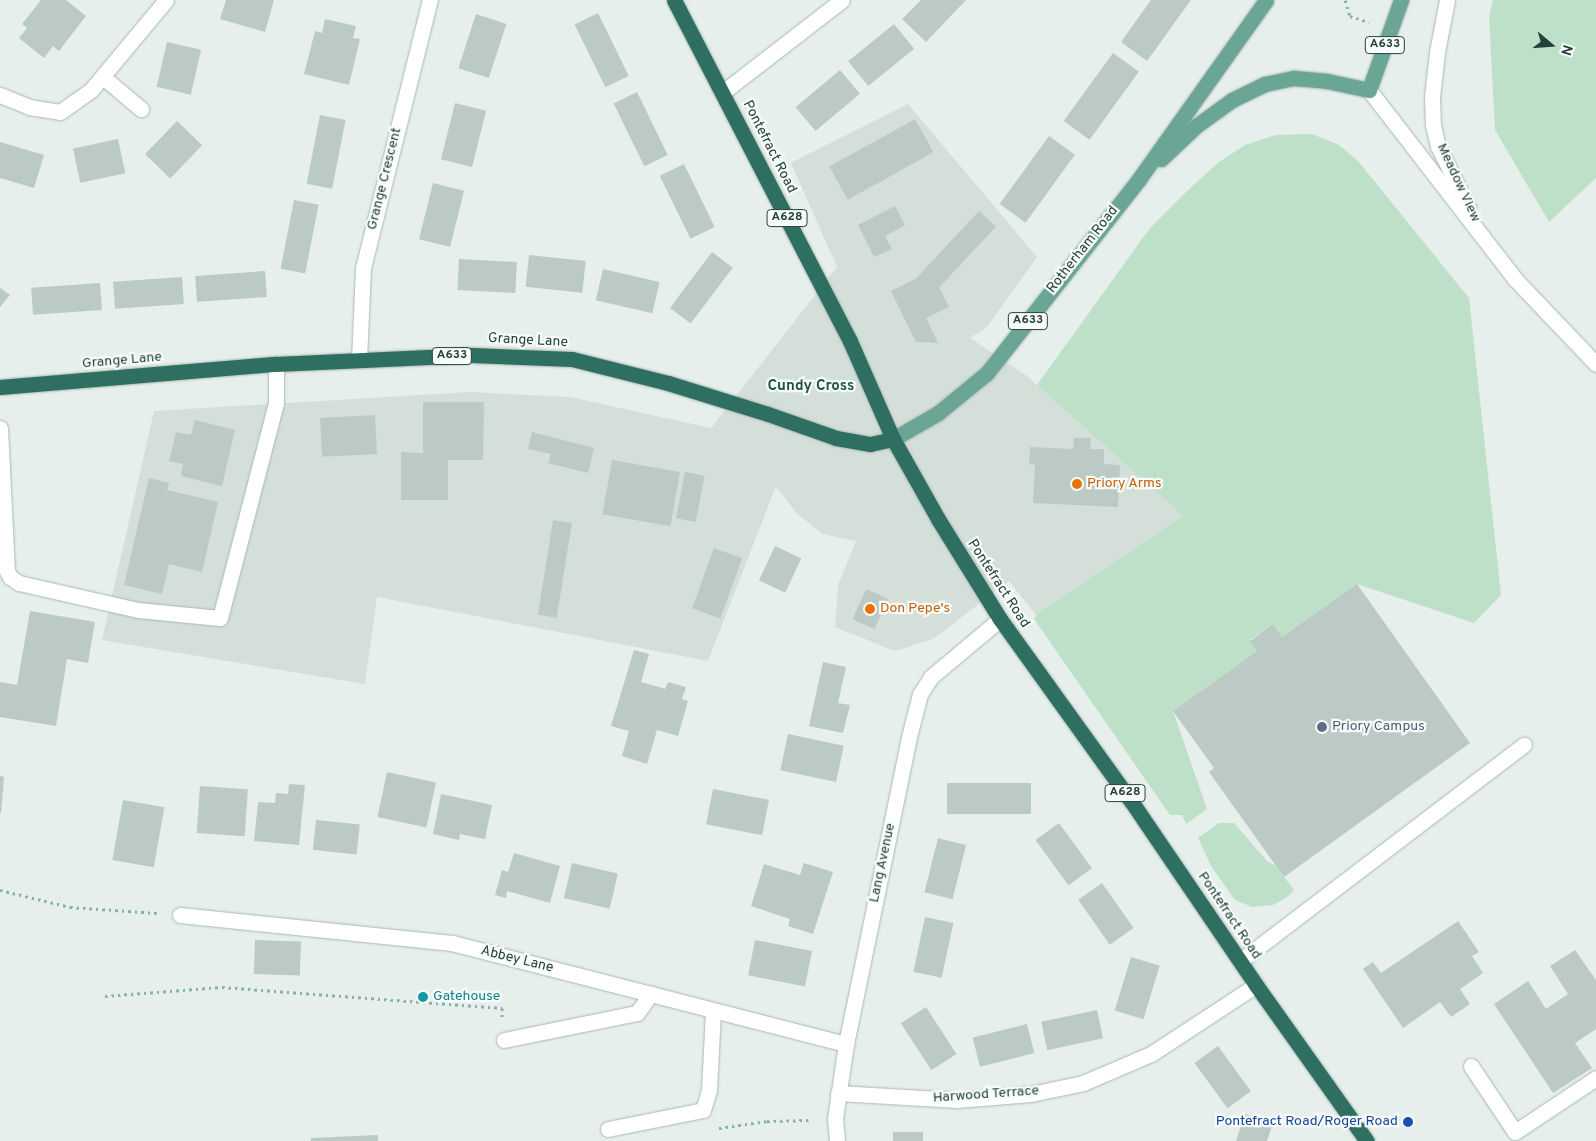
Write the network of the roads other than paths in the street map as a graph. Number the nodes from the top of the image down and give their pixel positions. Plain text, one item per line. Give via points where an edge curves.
1 (166, 0) edge
2 (674, 0) edge
3 (842, 0) edge
4 (1266, 0) edge
5 (1401, 0) edge
6 (1447, 0) edge
7 (427, 1) edge
8 (103, 77) junction
9 (1369, 90) junction
10 (723, 92) junction
11 (0, 95) edge
12 (141, 109) dead end
13 (1140, 179) junction
14 (1488, 246) junction
15 (359, 360) junction
16 (276, 364) junction
17 (1596, 364) edge
18 (0, 387) edge
19 (0, 428) edge
20 (893, 439) junction
21 (1000, 619) junction
22 (1524, 746) dead end
23 (180, 915) road end
24 (1240, 961) junction
25 (1256, 985) junction
26 (651, 994) junction
27 (712, 1010) junction
28 (504, 1040) road end
29 (846, 1044) junction
30 (1471, 1066) dead end
31 (1596, 1078) edge
32 (838, 1092) junction
33 (608, 1129) dead end
34 (837, 1141) edge
35 (1367, 1141) edge

1 - 8 street
2 - 10 highway, Pontefract Road / A628
3 - 10 street
4 - 13 main road, Rotherham Road / A633
5 - 9 main road, A633
6 - 14 street, Meadow View via 1432,97 1434,125 1438,146
7 - 15 street, Grange Crescent via 363,268
8 - 11 street via 91,90 60,112 29,107
8 - 12 street
9 - 13 main road, Rotherham Road / A633 via 1294,78 1265,84 1232,100 1196,126
9 - 14 street, Meadow View
10 - 20 highway, Pontefract Road / A628 via 850,341
13 - 20 main road, Rotherham Road / A633 via 987,373 938,412
14 - 17 street, Meadow View
15 - 16 highway, Grange Lane / A633
15 - 20 highway, Grange Lane / A633 via 472,355 572,359 668,383 836,438 870,444
16 - 18 highway, Grange Lane / A633
16 - 19 street via 276,403 220,618 138,610 19,583 10,577 7,571
20 - 21 highway, Pontefract Road / A628
21 - 24 highway, Pontefract Road / A628 via 1131,801
21 - 29 street, Lang Avenue via 931,677 920,694
22 - 24 street
23 - 26 street, Abbey Lane via 452,943
24 - 25 highway, Pontefract Road / A628
25 - 32 street, Harwood Terrace via 1151,1054 1083,1082 1032,1094 957,1100
25 - 35 highway, Pontefract Road / A628
26 - 27 street, Abbey Lane
26 - 28 street via 637,1014
27 - 29 street, Abbey Lane
27 - 33 street via 709,1090 703,1110
29 - 32 street, Lang Avenue
30 - 31 street via 1515,1132
32 - 34 street, Lang Avenue

